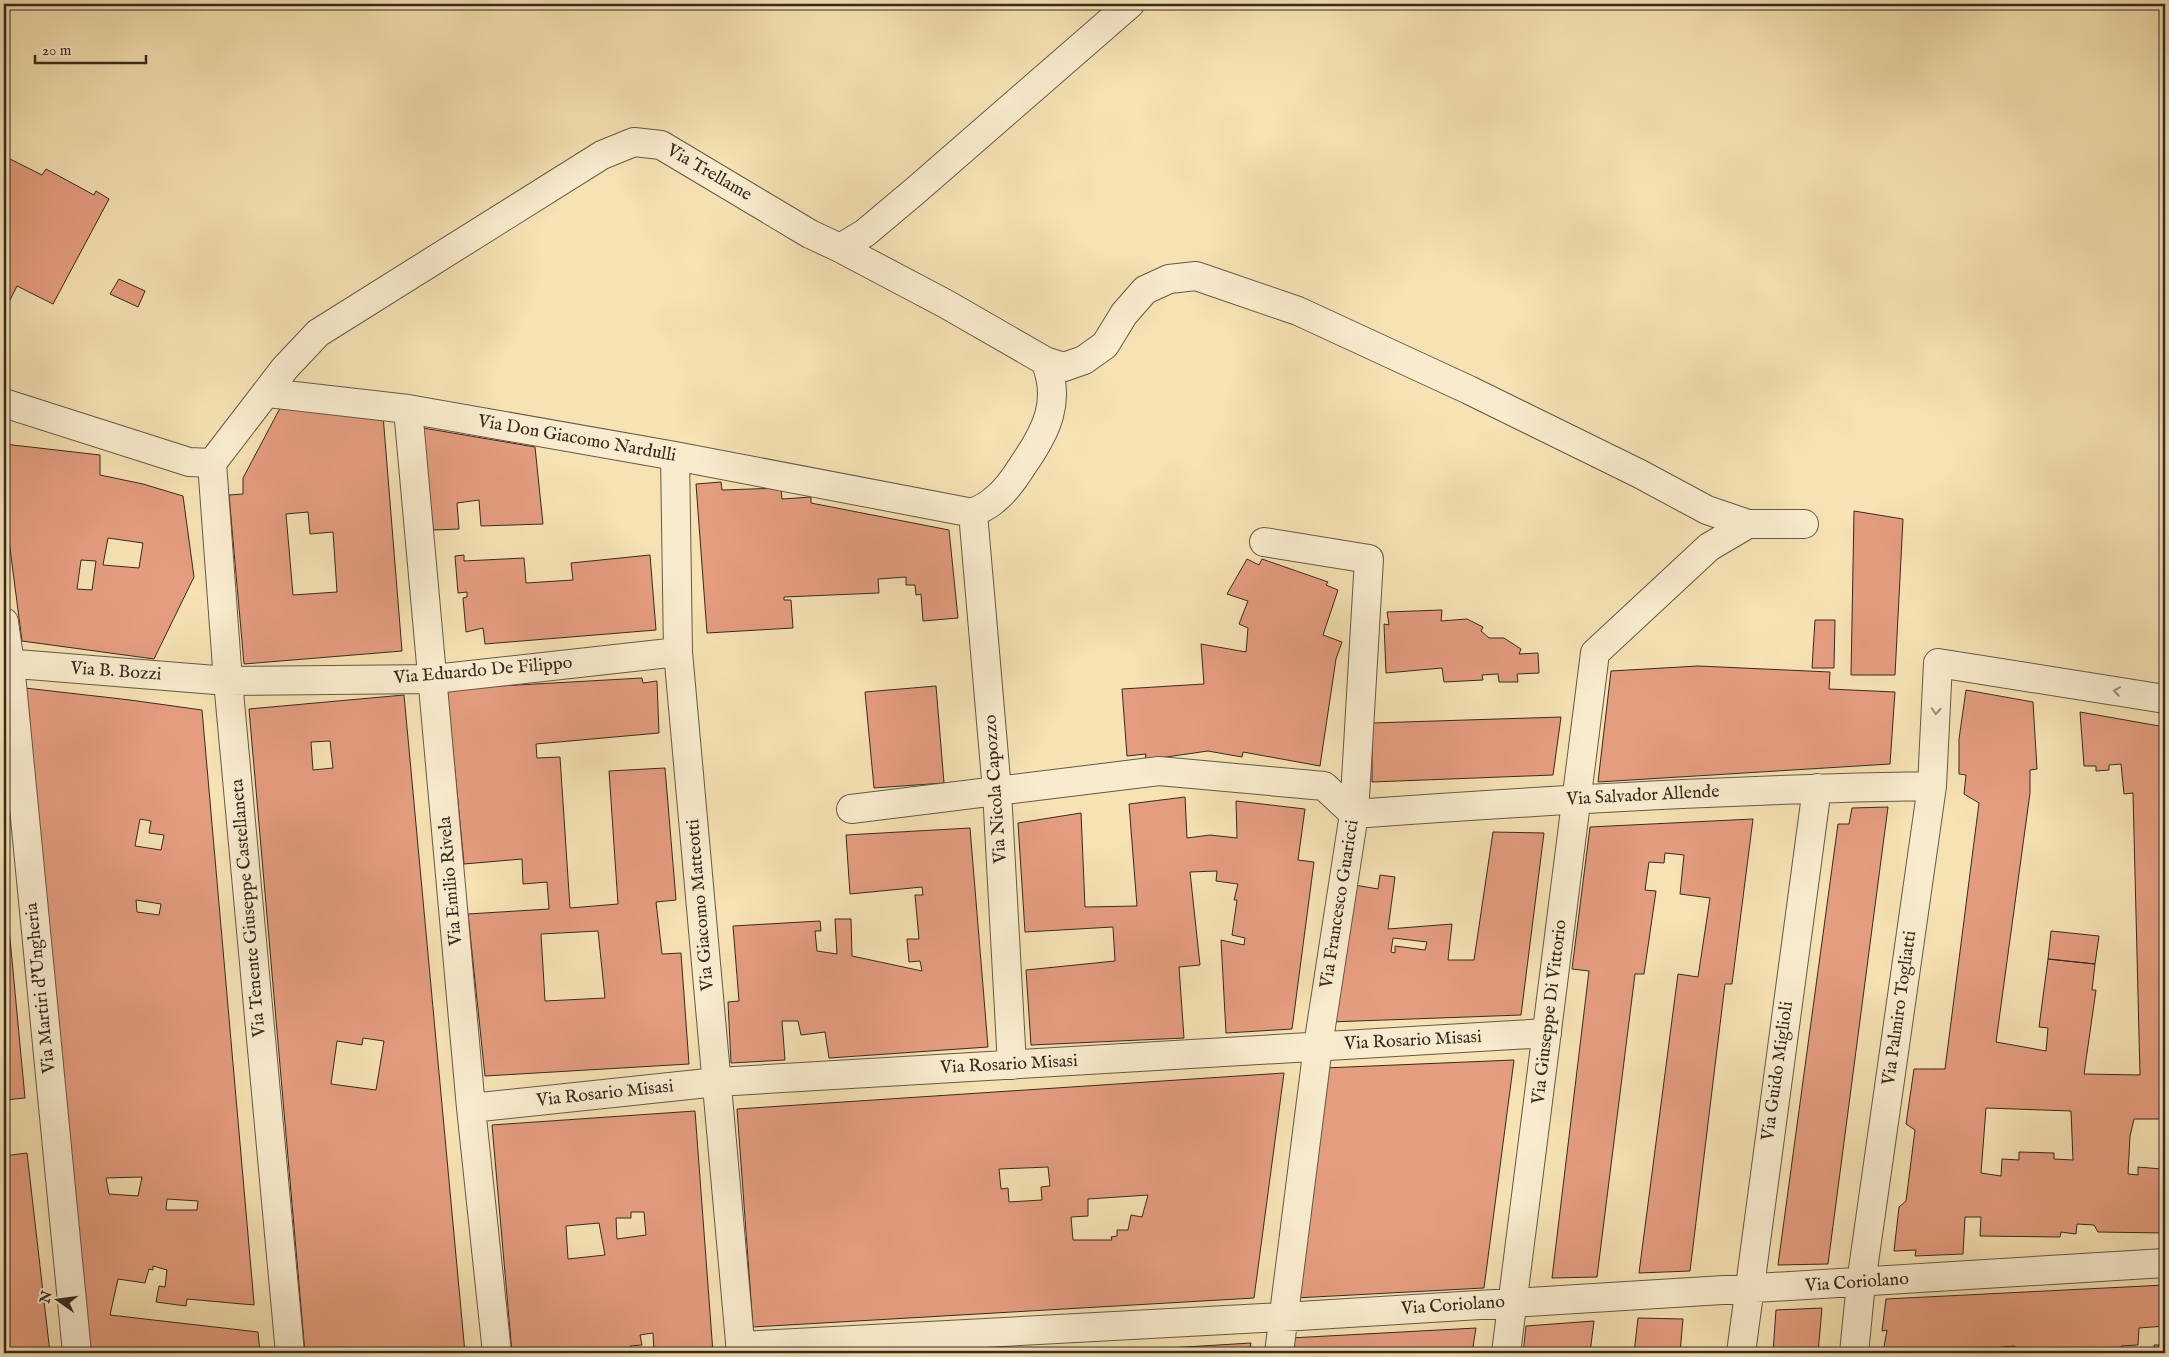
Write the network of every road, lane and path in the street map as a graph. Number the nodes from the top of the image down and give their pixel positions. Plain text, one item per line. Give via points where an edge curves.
1 (1130, 4) edge
2 (840, 248) junction
3 (1045, 361) junction
4 (268, 393) junction
5 (4, 403) edge
6 (408, 409) junction
7 (675, 456) junction
8 (212, 463) junction
9 (973, 513) junction
10 (1748, 524) junction
11 (1804, 524) dead end
12 (1264, 542) dead end
13 (4, 622) edge
14 (678, 652) junction
15 (7, 664) edge
16 (434, 679) junction
17 (228, 681) junction
18 (2165, 699) edge
19 (1932, 786) junction
20 (1817, 788) junction
21 (997, 791) junction
22 (1577, 798) junction
23 (851, 809) dead end
24 (1354, 814) junction
25 (1547, 1033) junction
26 (1318, 1046) junction
27 (1012, 1065) junction
28 (717, 1082) junction
29 (471, 1108) junction
30 (2165, 1264) edge
31 (1861, 1283) junction
32 (1748, 1290) junction
33 (1512, 1302) junction
34 (1283, 1317) junction
35 (740, 1350) edge
36 (77, 1353) edge
37 (290, 1353) edge
38 (497, 1353) edge
39 (1279, 1353) edge
40 (1506, 1353) edge
41 (1741, 1353) edge
42 (1854, 1353) edge

1 - 2 street via 894,209
2 - 3 street, Via Trellame
2 - 4 street, Via Trellame via 810,234 661,145 634,142 602,155 318,333
3 - 9 street via 1051,376 1052,404 1042,437 993,502
3 - 10 street, Via Trellame via 1064,367 1084,360 1105,345 1124,314 1145,290 1169,279 1196,276 1298,311 1640,474 1707,510
4 - 6 street, Via Don Giacomo Nardulli
4 - 8 street
5 - 8 street via 189,462
6 - 7 street, Via Don Giacomo Nardulli
6 - 16 street, Via Emilio Rivela
7 - 9 street, Via Don Giacomo Nardulli
7 - 14 street, Via Giacomo Matteotti
8 - 17 street, Via Tenente Giuseppe Castellaneta
9 - 21 street, Via Nicola Capozzo
10 - 11 street
10 - 22 street, Via Giuseppe Di Vittorio via 1709,547 1595,652
12 - 24 street, Via Francesco Guaricci via 1369,559
13 - 15 street, Via Martiri d'Ungheria
14 - 16 street, Via Eduardo De Filippo
14 - 28 street, Via Giacomo Matteotti
15 - 17 street, Via B. Bozzi
15 - 36 street, Via Martiri d'Ungheria
16 - 17 street, Via Eduardo De Filippo
16 - 29 street, Via Emilio Rivela
17 - 37 street, Via Tenente Giuseppe Castellaneta
18 -> 19 street, Via Palmiro Togliatti via 1938,663
19 - 20 street, Via Salvador Allende
19 - 31 street, Via Palmiro Togliatti
20 - 22 street, Via Salvador Allende
20 - 32 street, Via Guido Miglioli
21 - 23 street
21 - 24 street via 1159,771 1324,786
21 - 27 street, Via Nicola Capozzo
22 - 24 street, Via Salvador Allende
22 - 25 street, Via Giuseppe Di Vittorio
24 - 26 street, Via Francesco Guaricci
25 - 26 street, Via Rosario Misasi
25 - 33 street, Via Giuseppe Di Vittorio
26 - 27 street, Via Rosario Misasi
26 - 34 street, Via Francesco Guaricci
27 - 28 street, Via Rosario Misasi
28 - 29 street, Via Rosario Misasi
28 - 35 street, Via Giacomo Matteotti
29 - 38 street, Via Emilio Rivela
30 - 31 street, Via Coriolano
31 - 32 street, Via Coriolano
31 - 42 street, Via Palmiro Togliatti
32 - 33 street, Via Coriolano
32 - 41 street, Via Guido Miglioli
33 - 34 street, Via Coriolano
33 - 40 street, Via Giuseppe Di Vittorio
34 - 35 street, Via Coriolano
34 - 39 street, Via Francesco Guaricci

